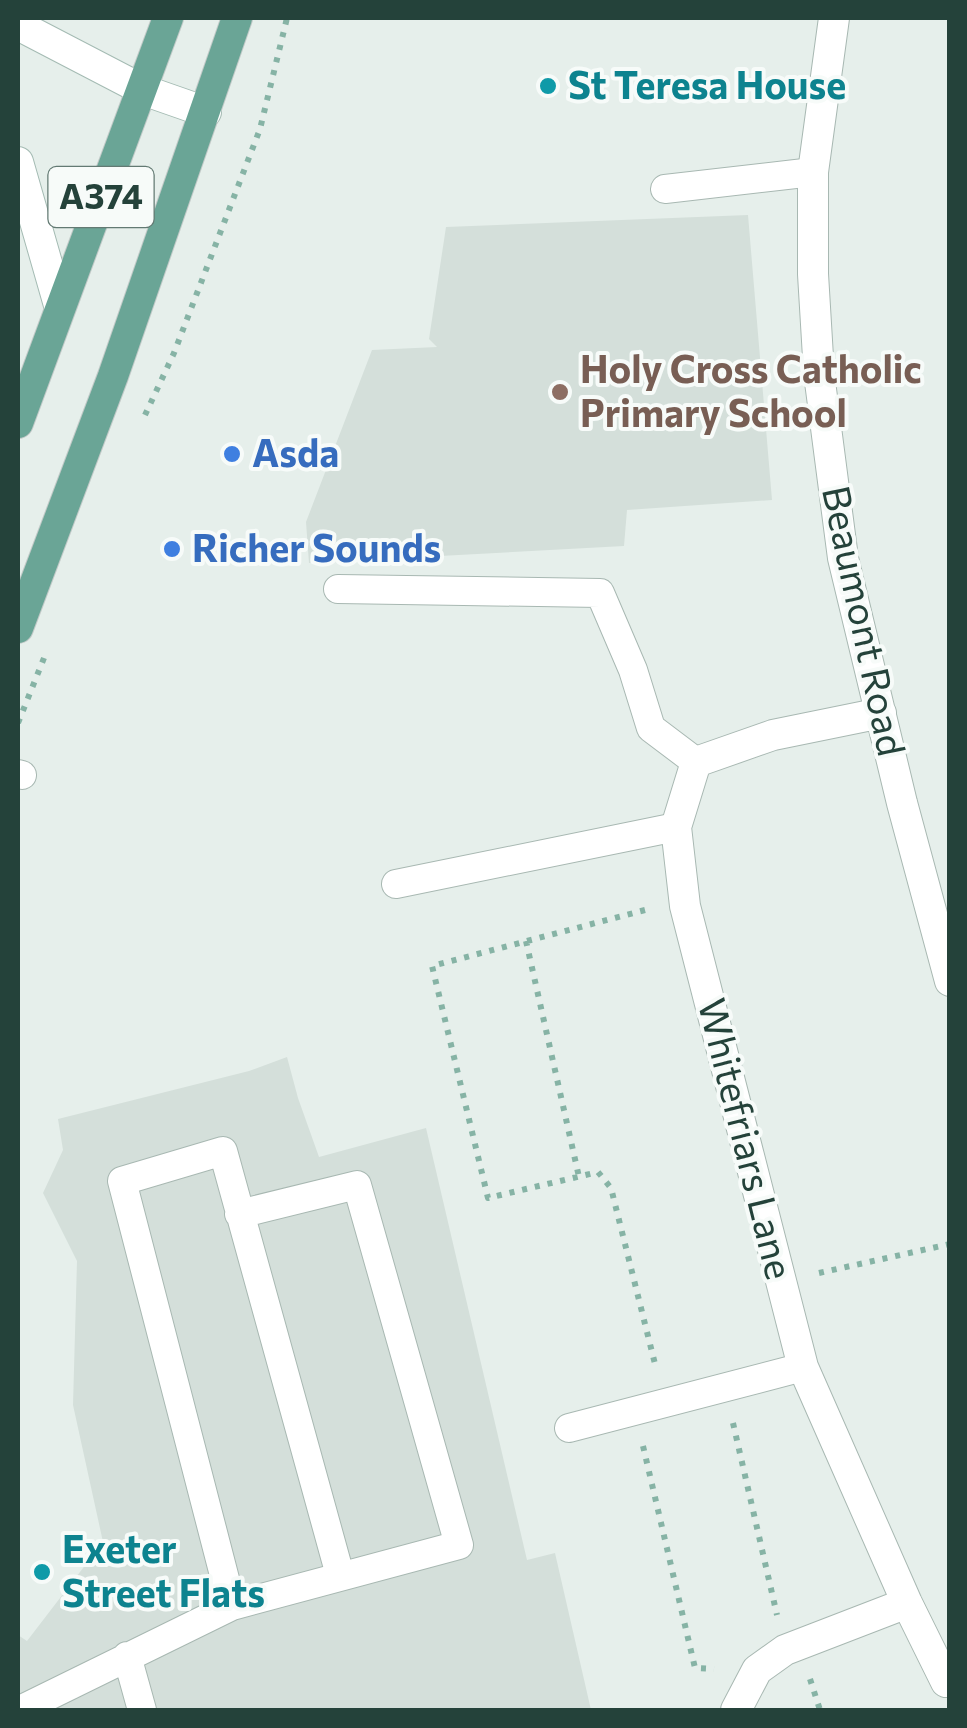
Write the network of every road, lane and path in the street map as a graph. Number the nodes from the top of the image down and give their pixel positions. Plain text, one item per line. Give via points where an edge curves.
1 (168, 18) edge
2 (237, 18) edge
3 (834, 18) edge
4 (18, 25) edge
5 (143, 90) junction
6 (206, 112) junction
7 (18, 162) edge
8 (813, 172) junction
9 (665, 189) dead end
10 (59, 305) junction
11 (18, 423) edge
12 (338, 589) dead end
13 (18, 628) edge
14 (881, 713) junction
15 (696, 762) junction
16 (676, 826) junction
17 (396, 884) dead end
18 (685, 900) junction
19 (526, 941) junction
20 (950, 981) edge
21 (578, 1177) junction
22 (239, 1214) junction
23 (950, 1244) edge
24 (854, 1266) dead end
25 (803, 1367) junction
26 (724, 1387) junction
27 (666, 1403) junction
28 (634, 1411) junction
29 (569, 1428) dead end
30 (340, 1575) junction
31 (907, 1603) junction
32 (232, 1606) junction
33 (785, 1650) junction
34 (127, 1656) junction
35 (757, 1670) junction
36 (948, 1686) edge
37 (20, 1710) edge
38 (142, 1710) edge
39 (736, 1710) edge

1 - 5 main road, A374
2 - 6 main road, A374
3 - 8 street, Beaumont Road
4 - 5 street
5 - 6 street
5 - 10 main road, A374
6 - 13 main road, A374
7 - 10 street
8 - 9 lane
8 - 14 street, Beaumont Road via 819,374 843,558
10 - 11 main road, A374
12 - 15 lane via 600,592 651,728
14 - 15 street via 773,735
14 - 20 street, Beaumont Road
15 - 16 street, Whitefriars Lane
16 - 17 lane
16 - 18 street, Whitefriars Lane
18 - 19 path
18 - 25 street, Whitefriars Lane
19 - 21 path
19 - 21 path via 432,966 488,1198
21 - 27 path via 598,1172 611,1188
22 - 30 lane
22 - 30 lane via 357,1184 459,1545
22 - 32 lane via 223,1151 122,1181
23 - 24 path
25 - 26 lane
25 - 31 street, Whitefriars Lane
26 - 27 lane
26 - 33 path
27 - 28 lane
28 - 29 lane
28 - 35 path via 695,1668
30 - 32 lane
31 - 33 street
31 - 36 street, Whitefriars Lane
32 - 34 lane
33 - 35 street
34 - 37 lane
34 - 38 lane
35 - 39 street

